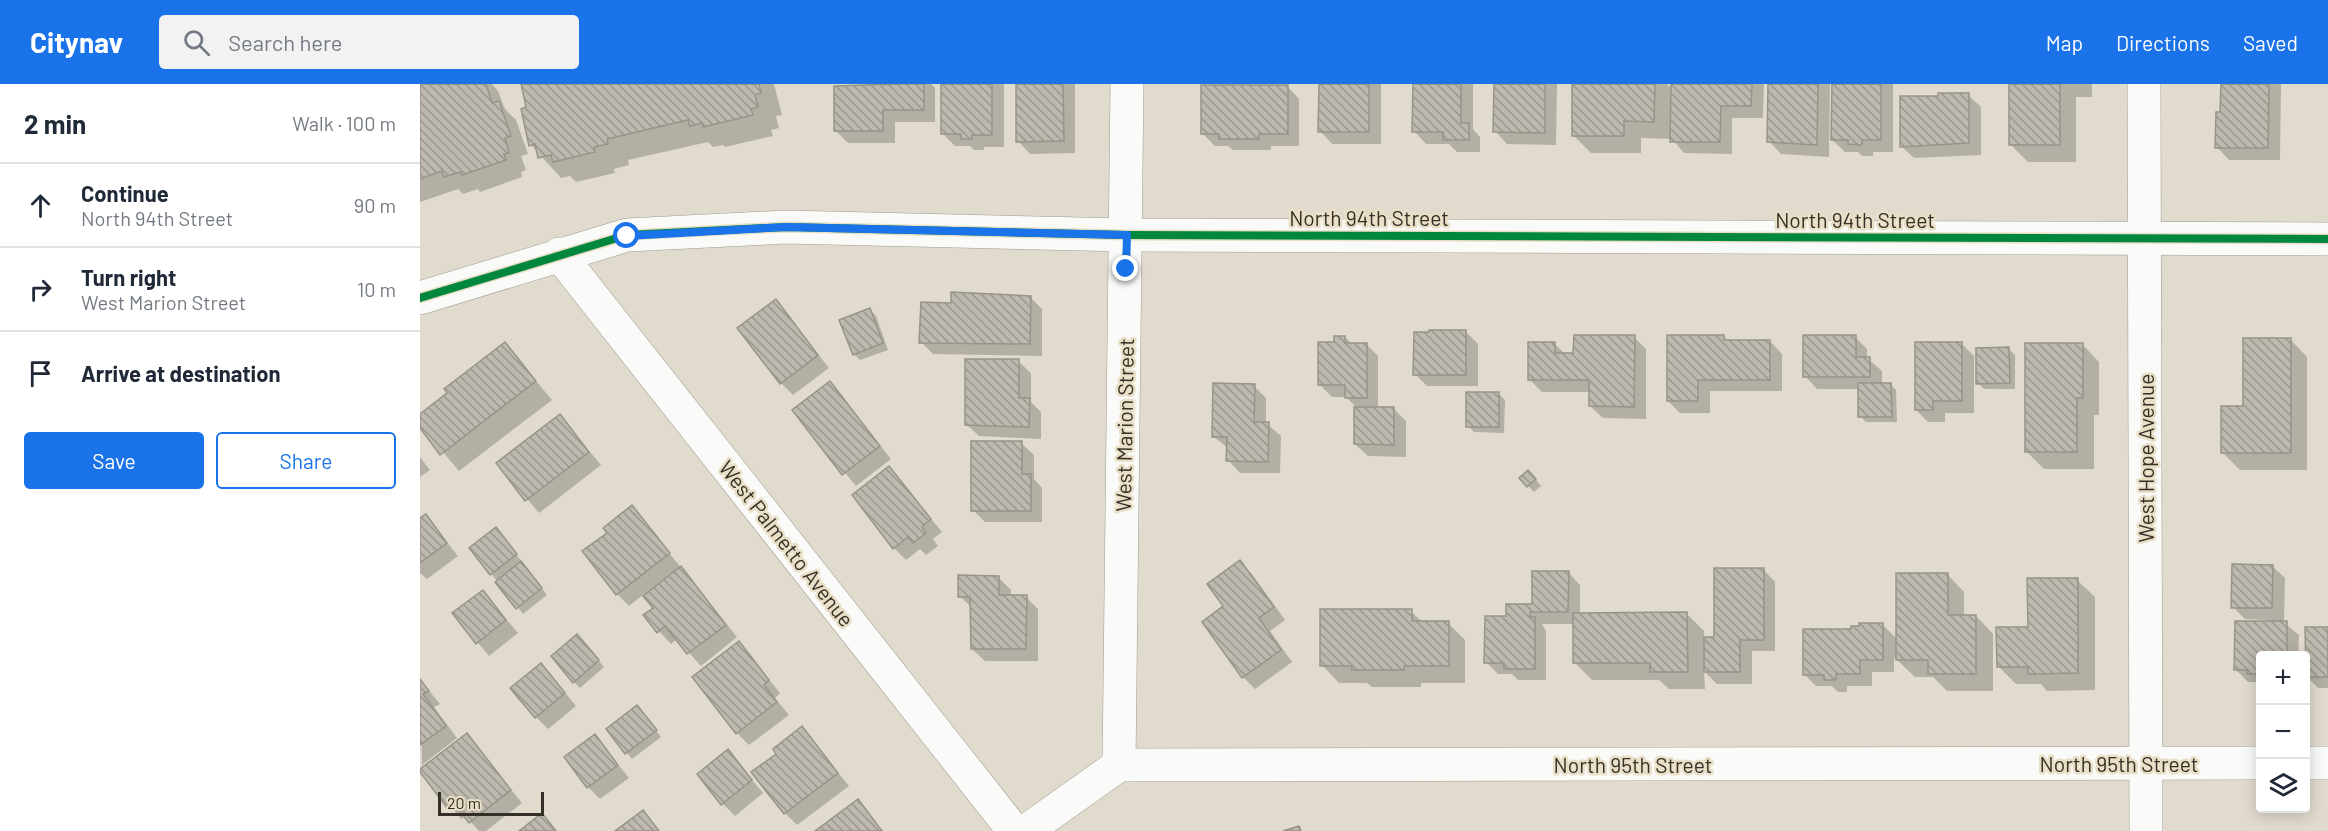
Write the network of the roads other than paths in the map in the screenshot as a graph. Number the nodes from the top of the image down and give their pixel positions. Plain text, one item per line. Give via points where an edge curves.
1 (1128, 84) edge
2 (2144, 84) edge
3 (1127, 235) junction
4 (2144, 238) junction
5 (2328, 239) edge
6 (559, 255) junction
7 (420, 298) edge
8 (2146, 762) junction
9 (2256, 763) edge
10 (2310, 763) edge
11 (2328, 763) edge
12 (1119, 765) junction
13 (1014, 831) edge
14 (1026, 831) edge
15 (2146, 831) edge

1 - 3 street, West Marion Street
2 - 4 street, West Hope Avenue
3 - 4 street, North 94th Street
3 - 6 street, North 94th Street via 786,227 627,236
3 - 12 street, West Marion Street
4 - 5 street, North 94th Street
4 - 8 street, West Hope Avenue
6 - 7 street, North 94th Street
6 - 13 street, West Palmetto Avenue
8 - 9 street, North 95th Street
8 - 12 street, North 95th Street
8 - 15 street, West Hope Avenue
10 - 11 street
12 - 14 street

